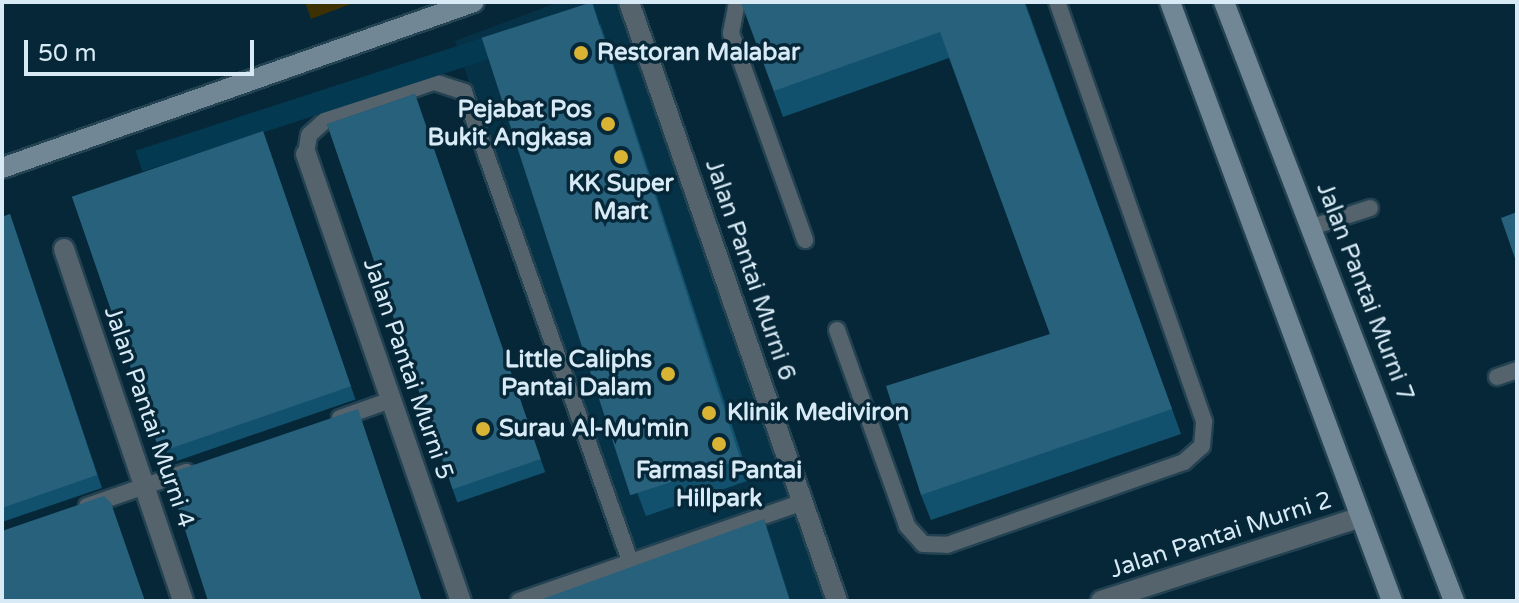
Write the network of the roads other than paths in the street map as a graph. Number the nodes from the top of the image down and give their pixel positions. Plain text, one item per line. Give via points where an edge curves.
1 (474, 2) edge
2 (629, 2) edge
3 (737, 2) edge
4 (1057, 2) edge
5 (1170, 2) edge
6 (1224, 2) edge
7 (306, 154) joint
8 (2, 168) edge
9 (1370, 208) dead end
10 (1312, 227) junction
11 (805, 240) dead end
12 (64, 249) dead end
13 (837, 330) dead end
14 (1517, 370) edge
15 (1497, 377) dead end
16 (391, 400) junction
17 (319, 425) edge
18 (203, 466) edge
19 (146, 486) junction
20 (803, 502) junction
21 (74, 510) edge
22 (1358, 518) junction
23 (630, 562) junction
24 (183, 601) edge
25 (461, 601) edge
26 (519, 601) edge
27 (837, 601) edge
28 (1101, 601) edge
29 (1392, 601) edge
30 (1454, 601) edge

1 - 8 main road
2 - 20 street, Jalan Pantai Murni 6
3 - 11 lane via 731,33
4 - 13 lane via 1204,421 1202,446 1184,462 947,545 923,544 907,526
5 - 22 main road
6 - 10 main road, Jalan Pantai Murni 7
7 - 16 street, Jalan Pantai Murni 5
7 - 23 lane via 309,135 327,119 434,82 464,92
9 - 10 lane
10 - 30 main road, Jalan Pantai Murni 7
12 - 19 street, Jalan Pantai Murni 4
14 - 15 lane
16 - 17 lane
16 - 25 street, Jalan Pantai Murni 5
18 - 19 lane
19 - 21 lane
19 - 24 street, Jalan Pantai Murni 4
20 - 23 lane
20 - 27 street, Jalan Pantai Murni 6
22 - 28 street, Jalan Pantai Murni 2
22 - 29 main road
23 - 26 lane

